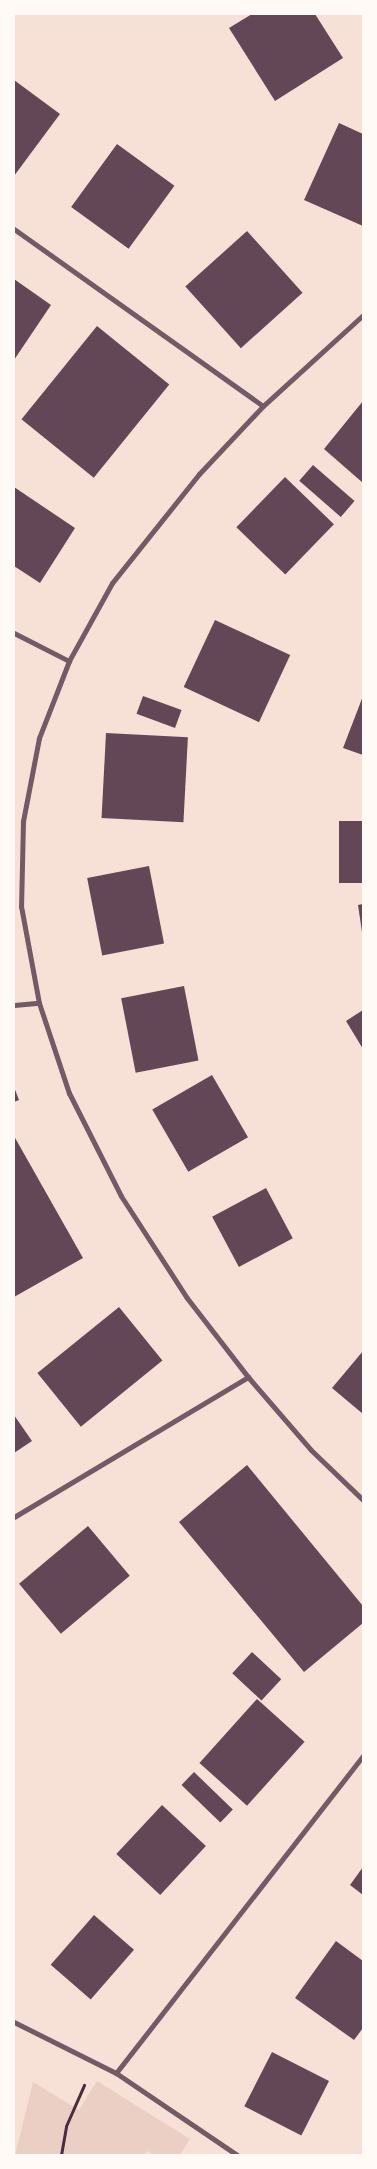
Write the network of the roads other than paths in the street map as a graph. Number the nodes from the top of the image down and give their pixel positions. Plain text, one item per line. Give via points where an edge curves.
1 (14, 229) edge
2 (363, 315) edge
3 (263, 406) junction
4 (14, 633) edge
5 (69, 661) junction
6 (39, 1003) junction
7 (14, 1005) edge
8 (248, 1377) junction
9 (363, 1500) edge
10 (14, 1517) edge
11 (363, 1756) edge
12 (14, 2022) edge
13 (116, 2073) junction
14 (237, 2155) edge

1 - 3 street
2 - 3 street
3 - 5 street via 199,474 112,583
4 - 5 street
5 - 6 street via 39,738 23,821 21,906
6 - 7 street
6 - 8 street via 68,1093 121,1196 187,1298
8 - 9 street via 311,1450
8 - 10 street
11 - 13 street
12 - 13 street
13 - 14 street

